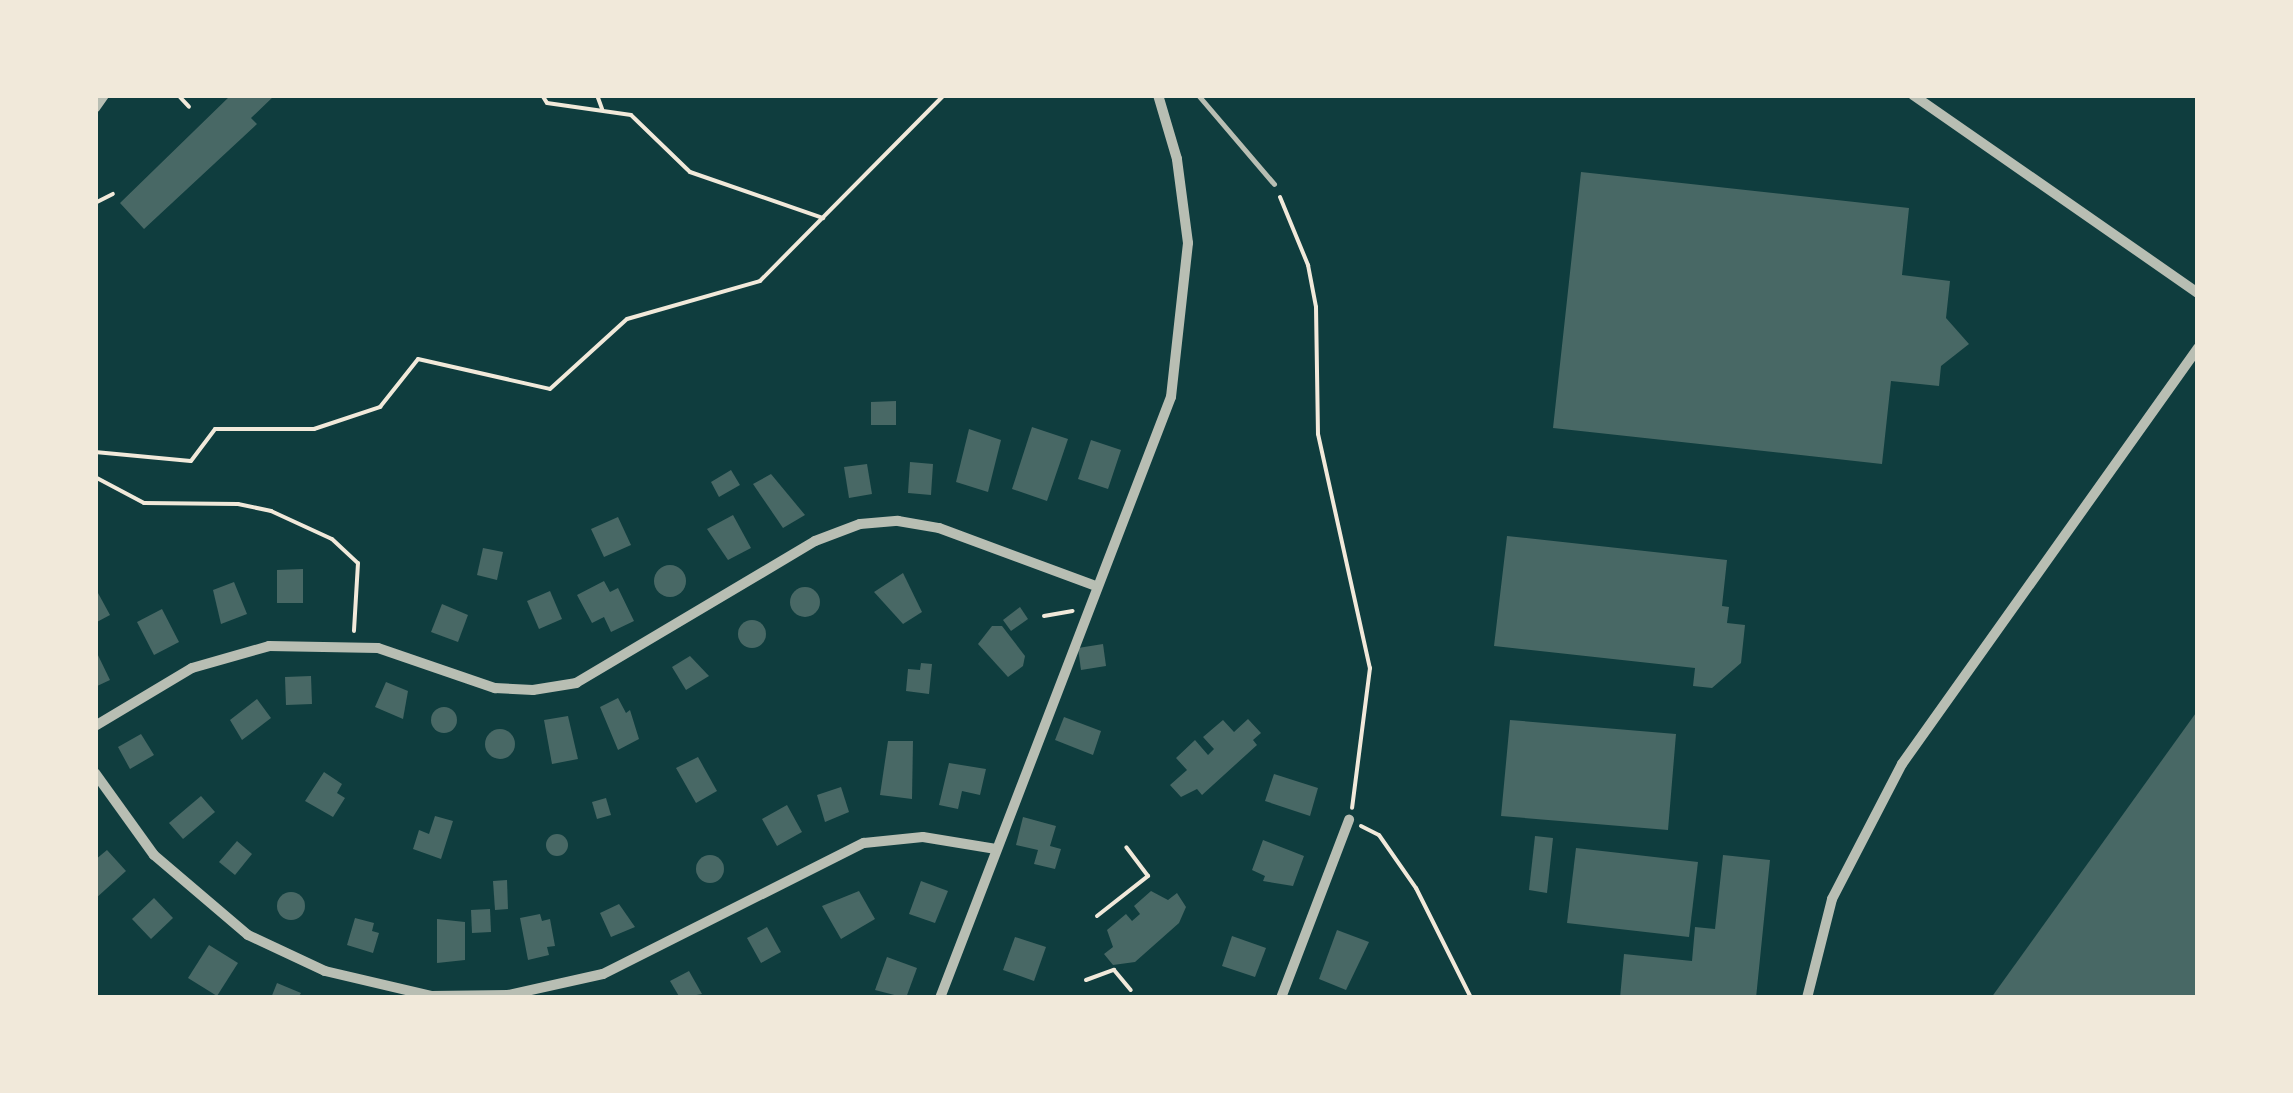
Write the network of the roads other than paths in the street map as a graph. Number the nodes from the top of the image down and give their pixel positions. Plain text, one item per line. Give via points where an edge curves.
1 (104, 95) edge
2 (1158, 95) edge
3 (1198, 95) edge
4 (1913, 95) edge
5 (95, 108) edge
6 (1274, 184) road end
7 (2198, 292) edge
8 (2198, 348) edge
9 (1093, 585) junction
10 (95, 726) edge
11 (95, 773) edge
12 (1350, 820) road end
13 (996, 849) junction
14 (940, 998) edge
15 (1281, 998) edge
16 (1807, 998) edge

1 - 5 street
2 - 9 street via 1177,160 1188,244 1183,318 1171,396
3 - 6 lane
4 - 7 street
8 - 16 street via 1902,764 1832,899
9 - 10 street via 939,528 880,522 815,541 576,683 495,688 396,652 352,644 281,645 219,657
9 - 13 street
11 - 13 street via 165,867 248,935 326,972 432,996 508,994 603,974 864,843 923,838
12 - 15 street
13 - 14 street

